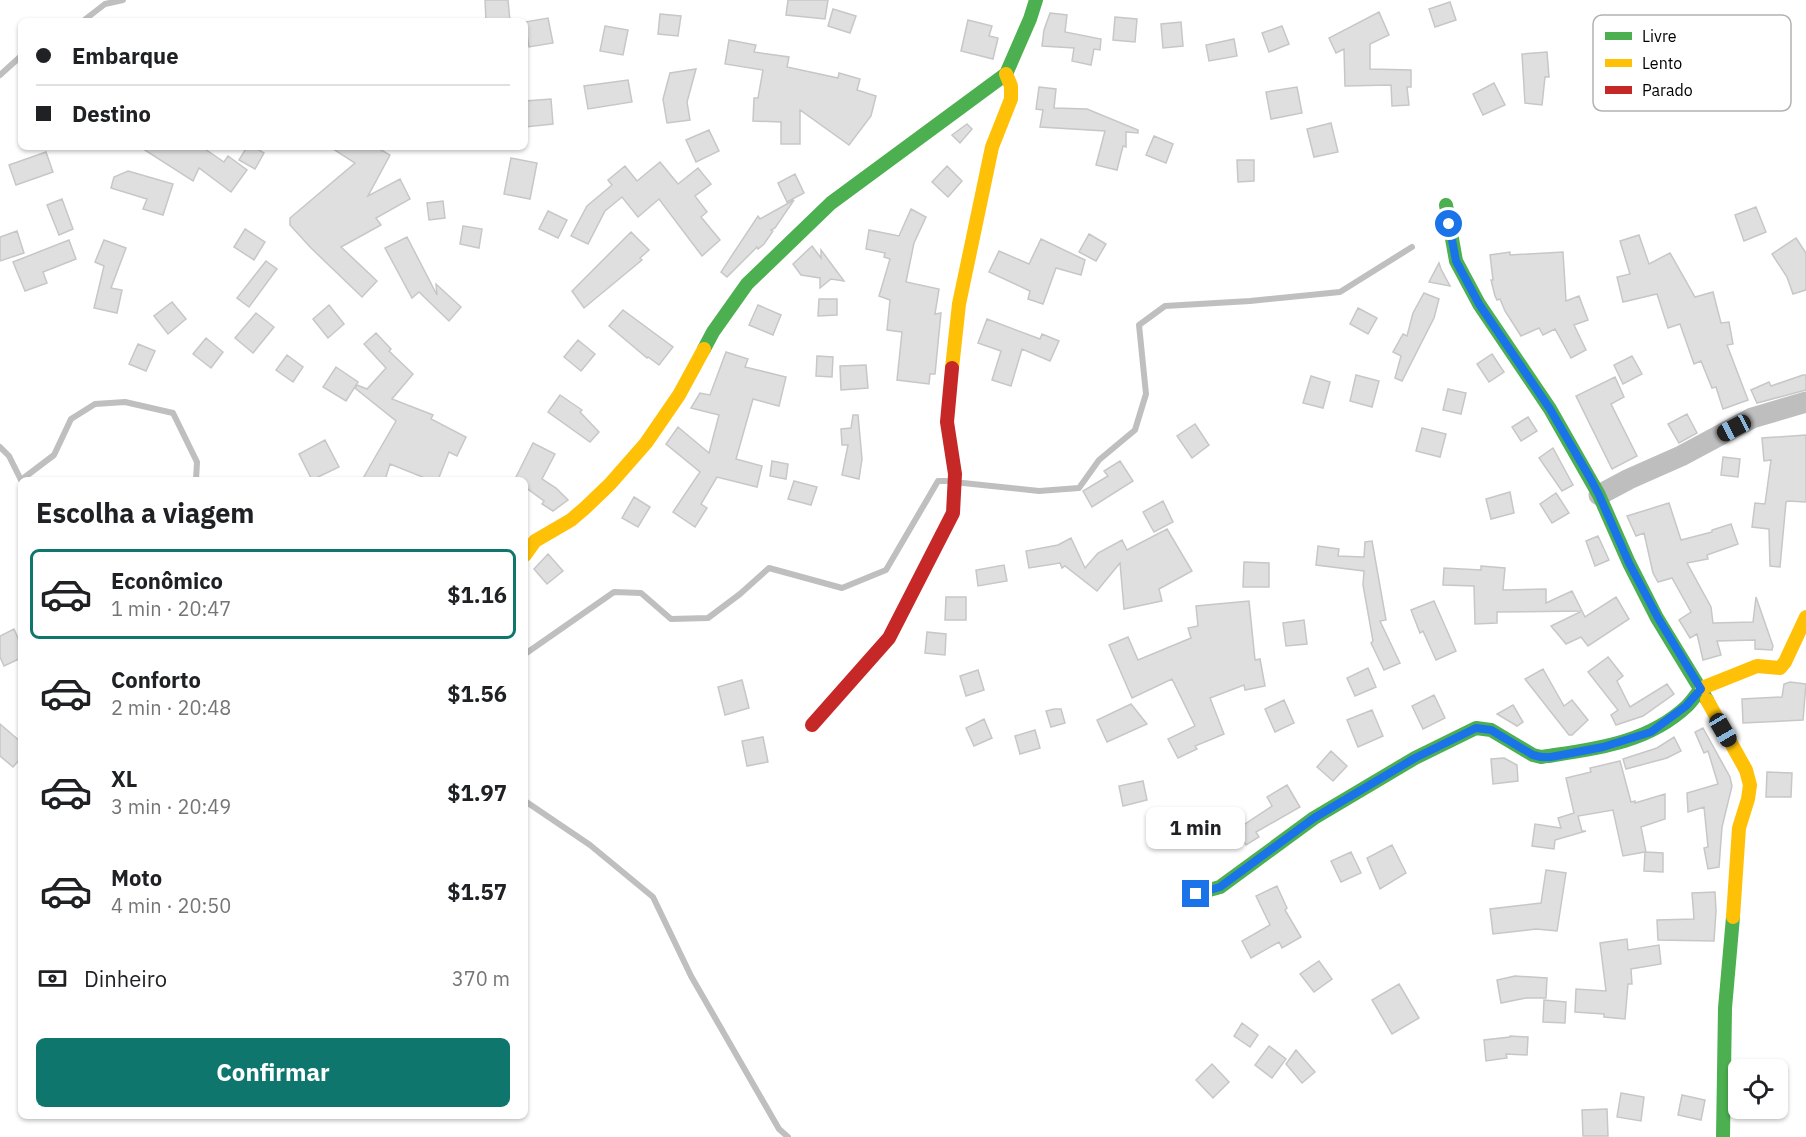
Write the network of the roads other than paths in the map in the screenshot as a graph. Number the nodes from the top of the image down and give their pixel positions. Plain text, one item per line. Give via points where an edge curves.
1 (1036, 0) edge
2 (1006, 74) junction
3 (1446, 205) dead end
4 (1806, 402) edge
5 (1599, 495) junction
6 (528, 551) edge
7 (1806, 618) edge
8 (1701, 689) junction
9 (812, 724) dead end
10 (1196, 894) dead end
11 (1723, 1137) edge

1 - 2 street
2 - 6 street via 831,203 747,284 646,443 585,508 535,541
2 - 9 street via 1011,99 992,147 959,304 946,422 955,474 953,513 889,638
3 - 5 street via 1456,261 1479,304 1550,409
4 - 5 street via 1752,418
5 - 8 street via 1629,563
7 - 8 street via 1780,668 1757,666
8 - 10 street via 1686,706 1651,732 1551,757 1533,755 1491,730 1476,728 1415,758 1314,818 1220,887
8 - 11 street via 1746,770 1750,785 1739,828 1725,1018

